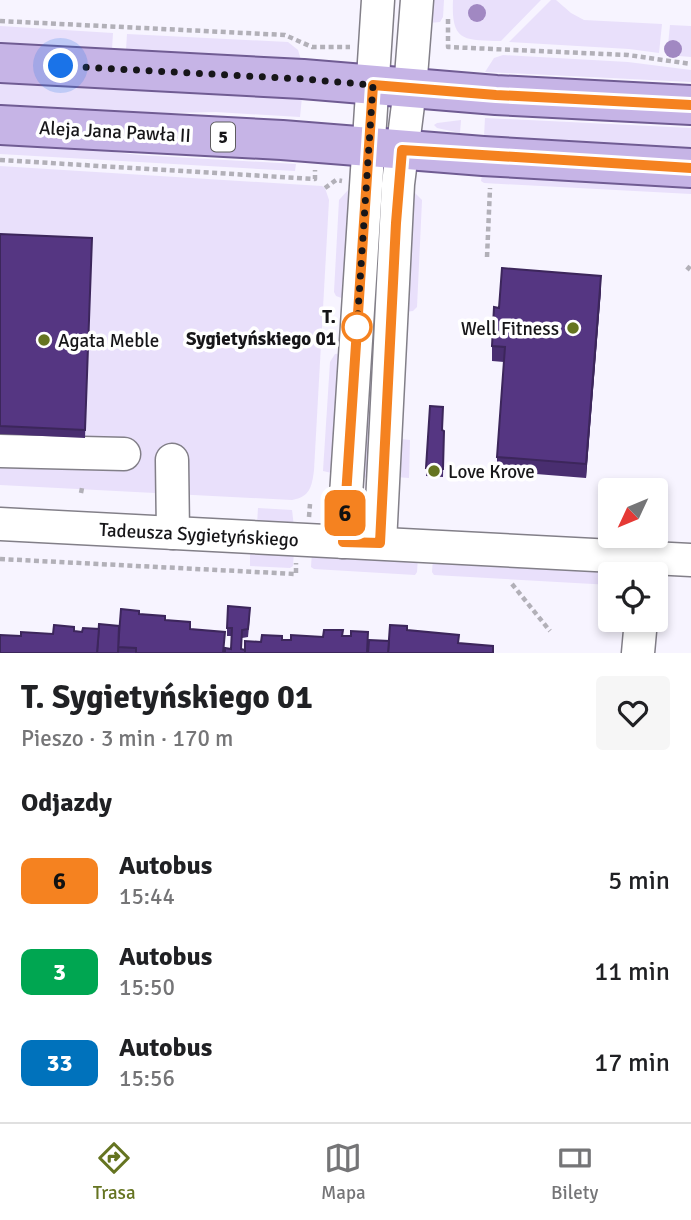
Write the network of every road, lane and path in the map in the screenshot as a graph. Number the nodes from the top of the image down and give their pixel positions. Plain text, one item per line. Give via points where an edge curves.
1 (378, 0) edge
2 (417, 0) edge
3 (448, 19) dead end
4 (0, 20) edge
5 (505, 41) dead end
6 (349, 47) dead end
7 (504, 48) junction
8 (0, 62) edge
9 (691, 64) edge
10 (373, 85) junction
11 (410, 89) junction
12 (691, 105) edge
13 (0, 125) edge
14 (385, 149) junction
15 (0, 160) edge
16 (691, 167) edge
17 (315, 178) dead end
18 (336, 180) dead end
19 (325, 188) dead end
20 (490, 188) dead end
21 (487, 257) dead end
22 (0, 451) edge
23 (124, 454) dead end
24 (172, 460) dead end
25 (0, 524) edge
26 (173, 533) junction
27 (343, 542) junction
28 (380, 543) junction
29 (0, 559) edge
30 (691, 560) edge
31 (599, 562) edge
32 (668, 563) edge
33 (296, 574) dead end
34 (512, 584) dead end
35 (550, 631) dead end
36 (640, 632) edge
37 (638, 653) edge

1 - 10 street
2 - 11 street
3 - 7 path via 448,47
4 - 6 path via 285,35 312,47
5 - 7 path
7 - 9 path via 663,57
8 - 10 main road
10 - 11 main road
10 - 14 street
11 - 12 main road
11 - 14 street
13 - 14 main road, Aleja Jana Pawła II / 5
14 - 16 main road, Aleja Jana Pawła II / 5
14 - 27 street
14 - 28 street via 397,210
15 - 17 path
18 - 19 path
20 - 21 path
22 - 23 street
24 - 26 street
25 - 26 street, Tadeusza Sygietyńskiego
26 - 27 street, Tadeusza Sygietyńskiego
27 - 28 street, Tadeusza Sygietyńskiego
28 - 31 street, Tadeusza Sygietyńskiego
29 - 33 path
30 - 32 street, Tadeusza Sygietyńskiego
34 - 35 path
36 - 37 street

